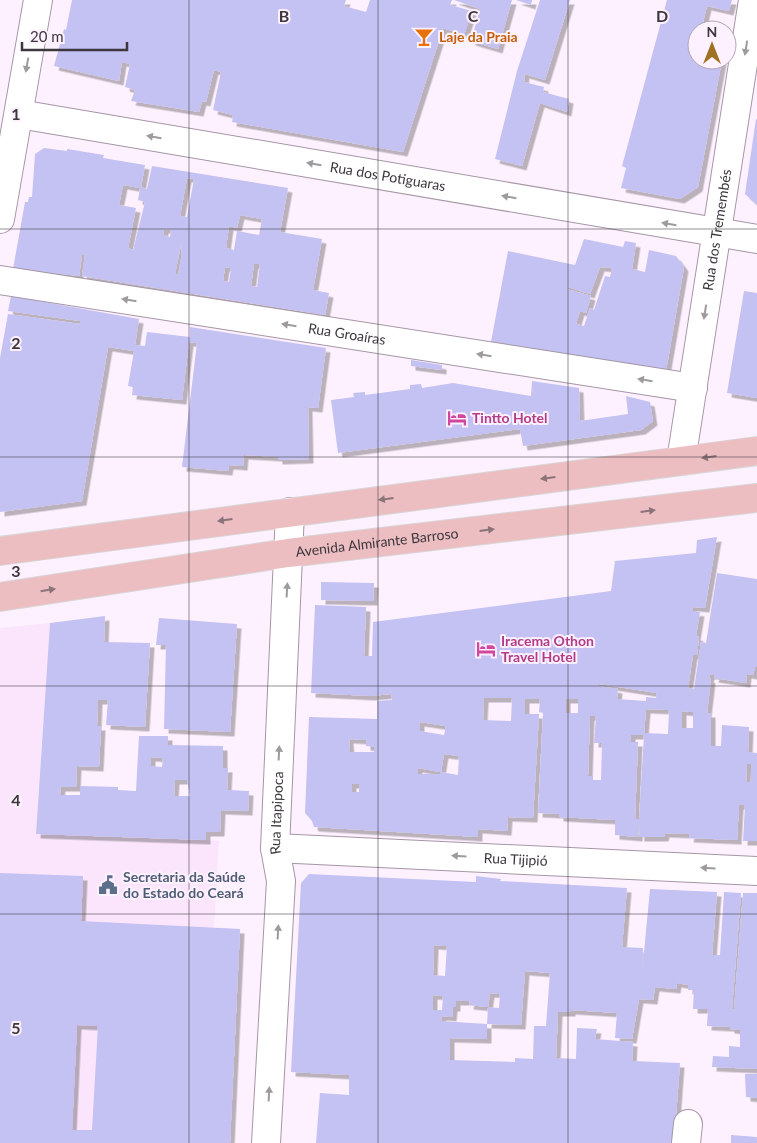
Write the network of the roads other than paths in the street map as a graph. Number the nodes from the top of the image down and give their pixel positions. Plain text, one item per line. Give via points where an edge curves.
1 (38, 0) edge
2 (753, 0) edge
3 (19, 114) junction
4 (0, 218) edge
5 (717, 232) junction
6 (757, 238) edge
7 (0, 280) edge
8 (693, 388) junction
9 (757, 451) edge
10 (682, 461) junction
11 (757, 498) edge
12 (290, 512) junction
13 (0, 551) edge
14 (288, 553) junction
15 (0, 597) edge
16 (275, 848) junction
17 (757, 871) edge
18 (266, 1143) edge

1 -> 3 street
2 -> 5 street, Rua dos Tremembés
3 - 4 street
5 -> 3 street, Rua dos Potiguaras
5 - 6 street, Rua dos Potiguaras
5 -> 8 street, Rua dos Tremembés
8 -> 7 street, Rua Groaíras
8 - 10 street, Rua dos Tremembés
9 -> 10 main road
10 -> 12 main road
14 -> 11 main road, Avenida Almirante Barroso
12 -> 13 main road
12 - 14 street, Rua Itapipoca
15 -> 14 main road, Avenida Almirante Barroso
16 -> 14 street, Rua Itapipoca
17 -> 16 street, Rua Tijipió
18 -> 16 street, Rua Itapipoca via 281,882

